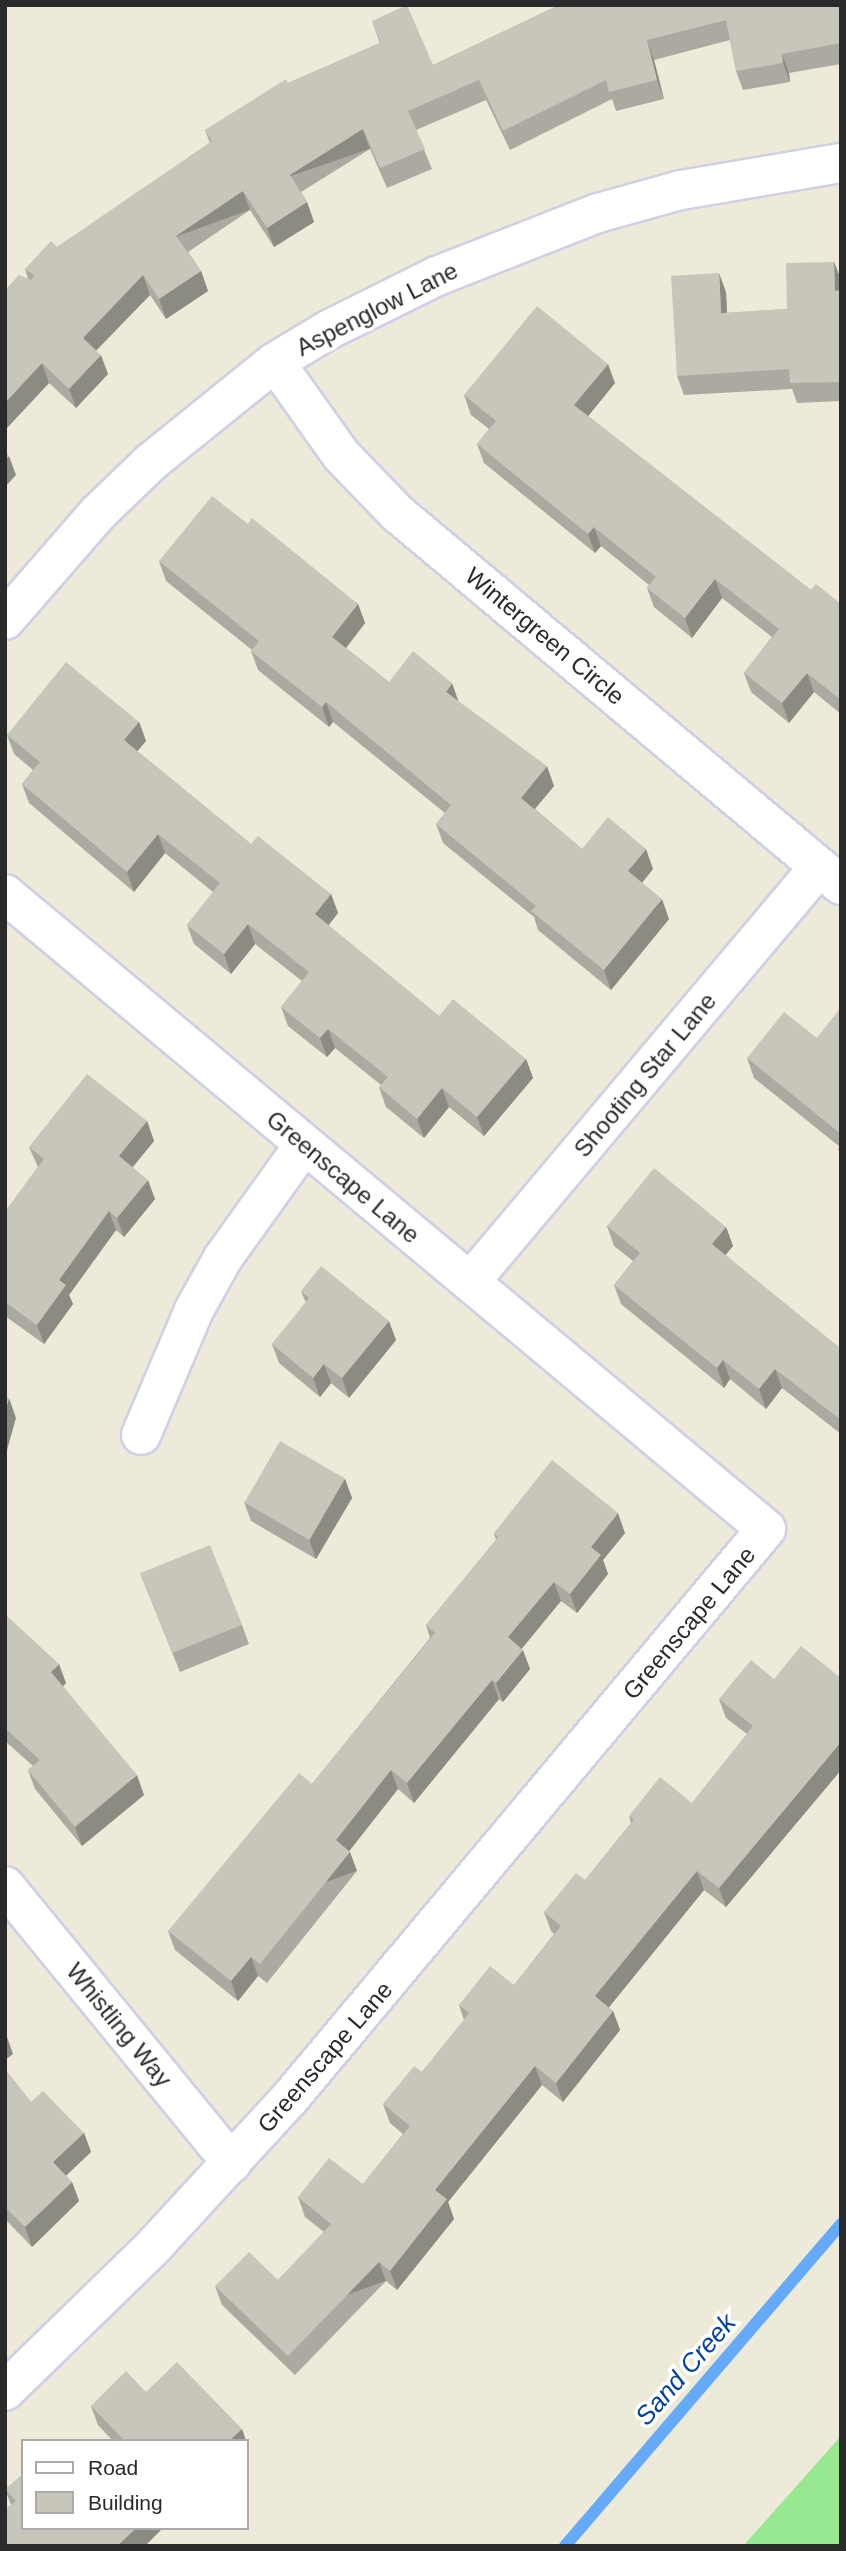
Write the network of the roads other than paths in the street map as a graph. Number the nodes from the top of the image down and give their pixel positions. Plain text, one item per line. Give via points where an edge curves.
1 (841, 163) edge
2 (275, 362) junction
3 (5, 620) edge
4 (830, 876) edge
5 (5, 894) edge
6 (304, 1145) junction
7 (470, 1282) junction
8 (141, 1435) dead end
9 (5, 1886) edge
10 (232, 2163) junction
11 (5, 2390) edge

1 - 2 street, Aspenglow Lane via 681,190 585,218 424,282
2 - 3 street, Aspenglow Lane via 151,462 98,513
2 - 4 street, Wintergreen Circle via 341,455 397,513
4 - 7 street, Shooting Star Lane
5 - 6 street, Greenscape Lane
6 - 7 street, Greenscape Lane
6 - 8 street via 223,1258 194,1310
7 - 10 street, Greenscape Lane via 766,1530 357,2022
9 - 10 street, Whistling Way
10 - 11 street, Greenscape Lane via 99,2302

